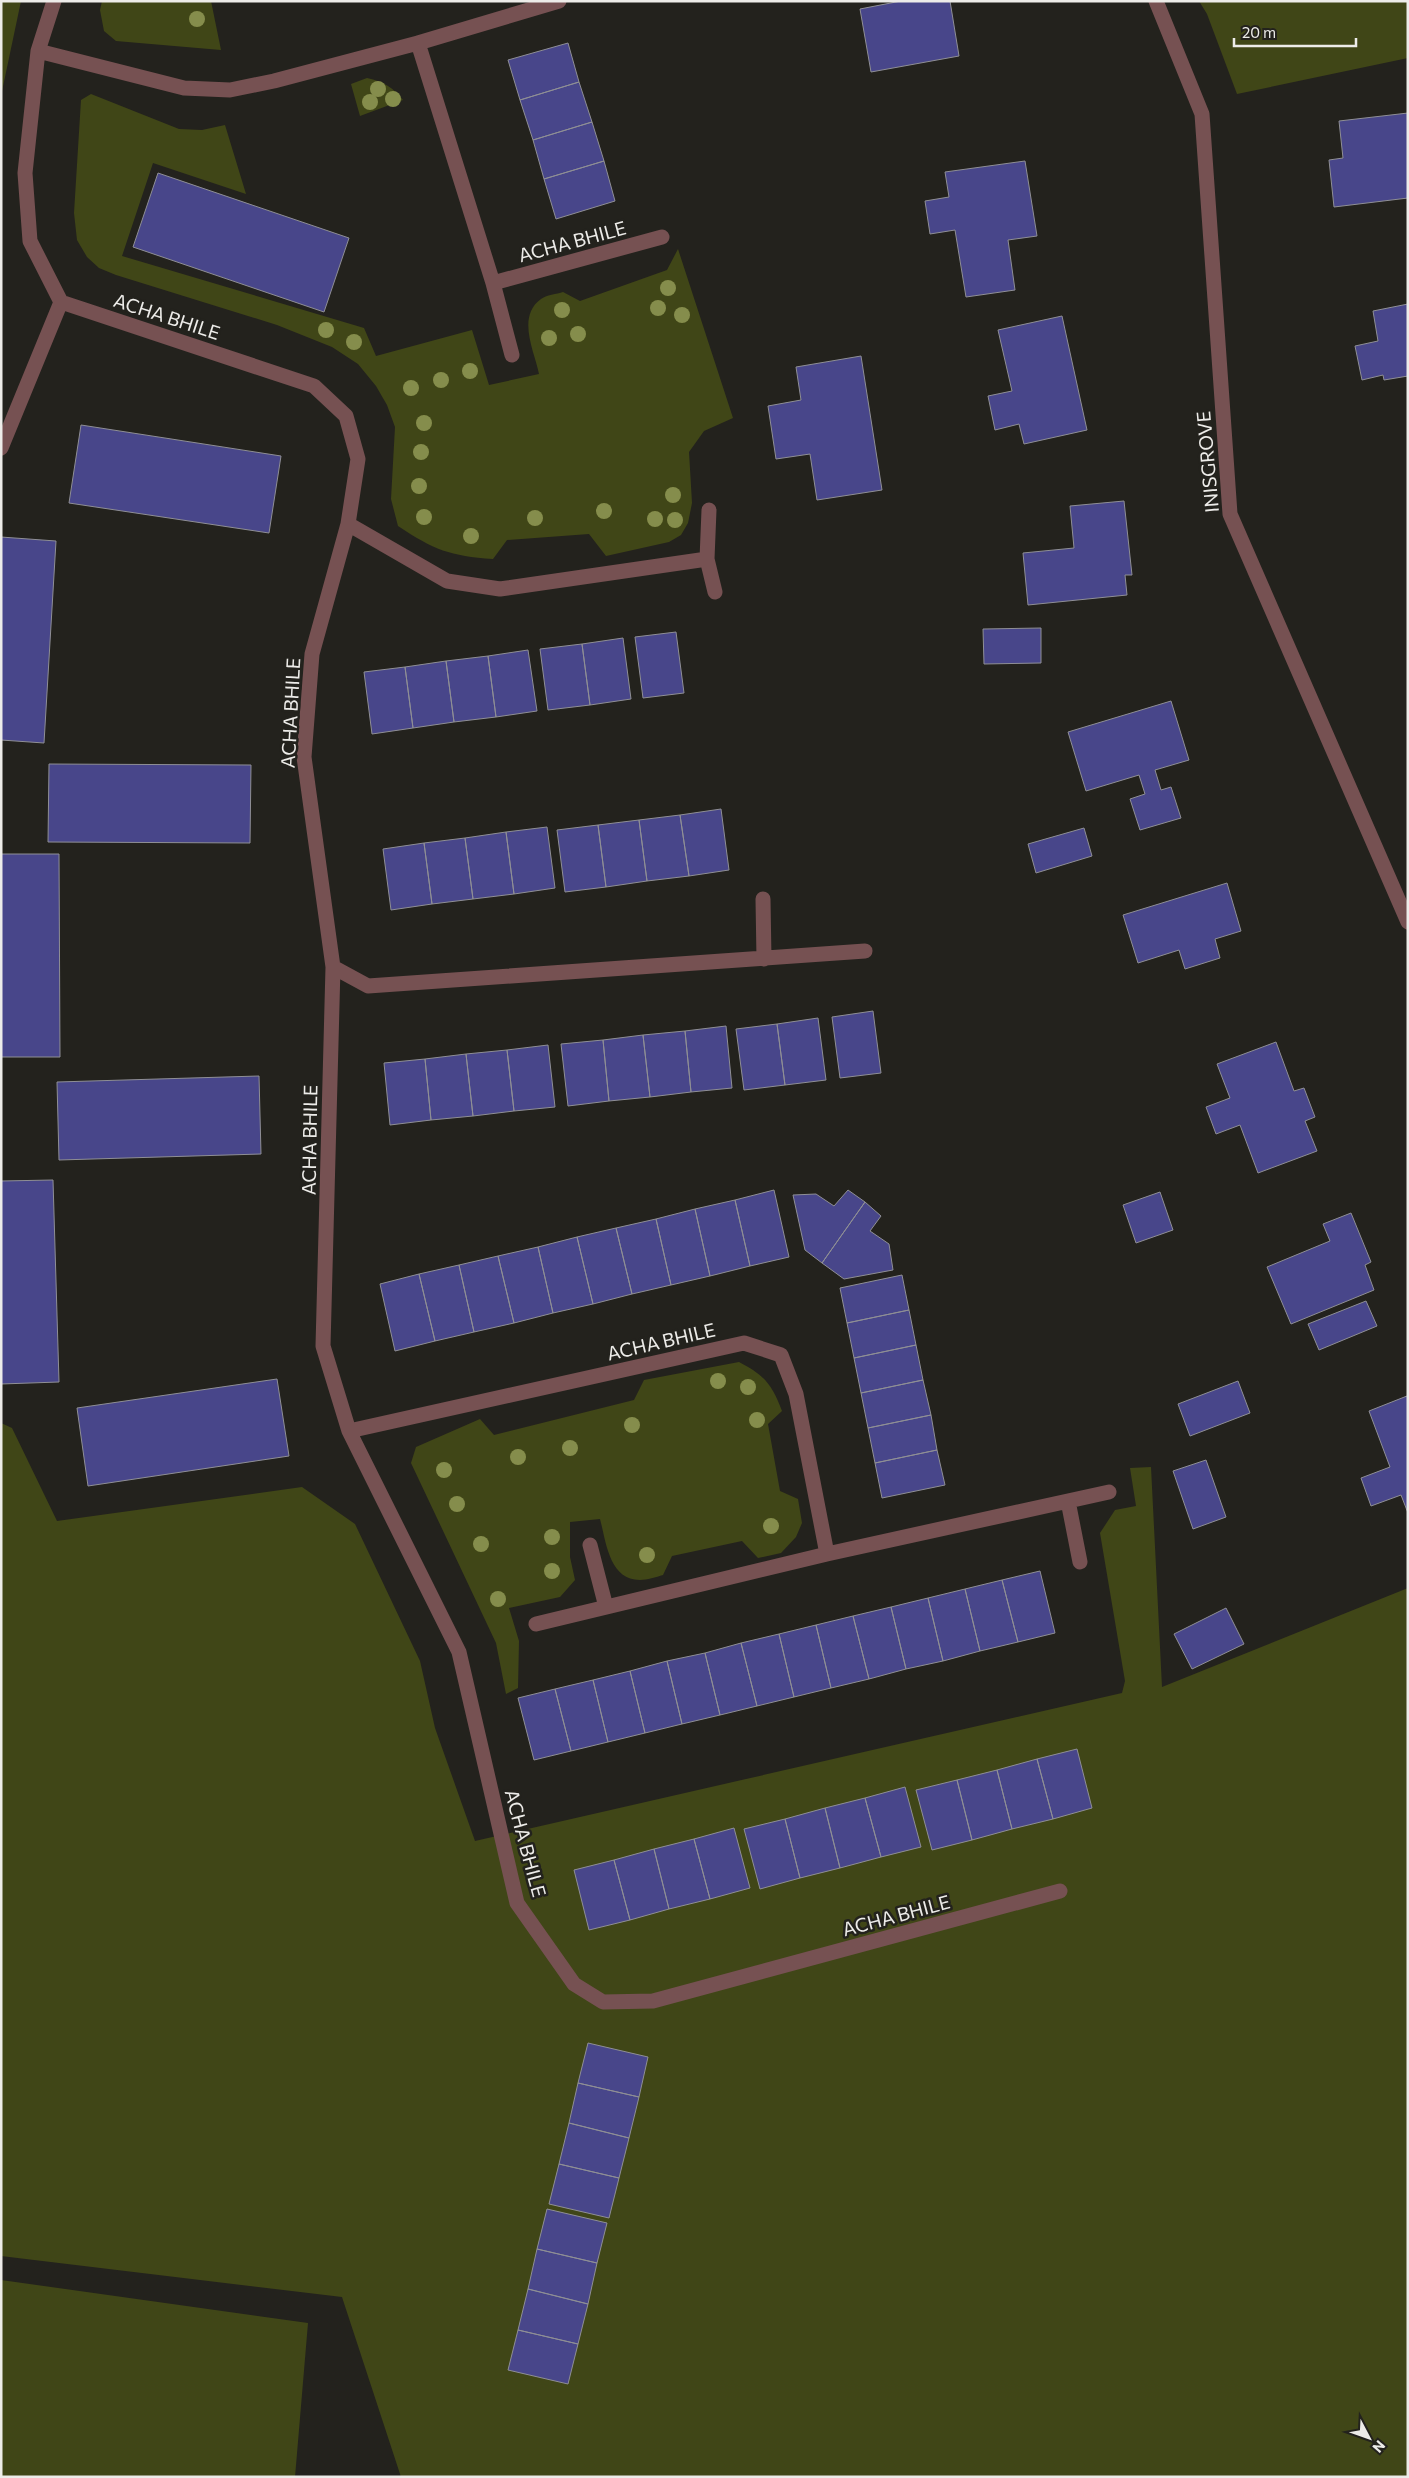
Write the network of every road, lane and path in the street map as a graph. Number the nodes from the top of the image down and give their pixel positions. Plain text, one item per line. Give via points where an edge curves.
1 (54, 1) edge
2 (559, 1) edge
3 (1156, 1) edge
4 (418, 43) junction
5 (38, 51) junction
6 (662, 237) dead end
7 (493, 283) junction
8 (62, 302) junction
9 (512, 355) dead end
10 (1, 448) edge
11 (709, 510) dead end
12 (348, 524) junction
13 (707, 559) junction
14 (715, 592) dead end
15 (763, 898) dead end
16 (1408, 922) edge
17 (865, 951) dead end
18 (764, 959) junction
19 (333, 967) junction
20 (349, 1431) junction
21 (1110, 1492) dead end
22 (1068, 1501) junction
23 (590, 1545) dead end
24 (827, 1554) junction
25 (1080, 1562) dead end
26 (606, 1607) junction
27 (536, 1624) dead end
28 (1060, 1892) dead end

1 - 5 street
2 - 4 street
3 - 16 street, INISGROVE via 1202,114 1230,514
4 - 5 street via 230,90 184,88
4 - 7 street
5 - 8 street via 25,173 30,241
6 - 7 street, ACHA BHILE
7 - 9 street
8 - 10 street
8 - 12 street, ACHA BHILE via 314,386 346,416 358,459
11 - 13 street
12 - 13 street via 447,581 500,588
12 - 19 street, ACHA BHILE via 312,654 304,757
13 - 14 street
15 - 18 street
17 - 18 street
18 - 19 street via 368,986
19 - 20 street, ACHA BHILE via 323,1346
20 - 24 street, ACHA BHILE via 744,1343 781,1355 796,1394
20 - 28 street, ACHA BHILE via 459,1652 517,1903 574,1984 604,2002 653,2001
21 - 22 street
22 - 24 street
22 - 25 street
23 - 26 street
24 - 26 street
26 - 27 street

